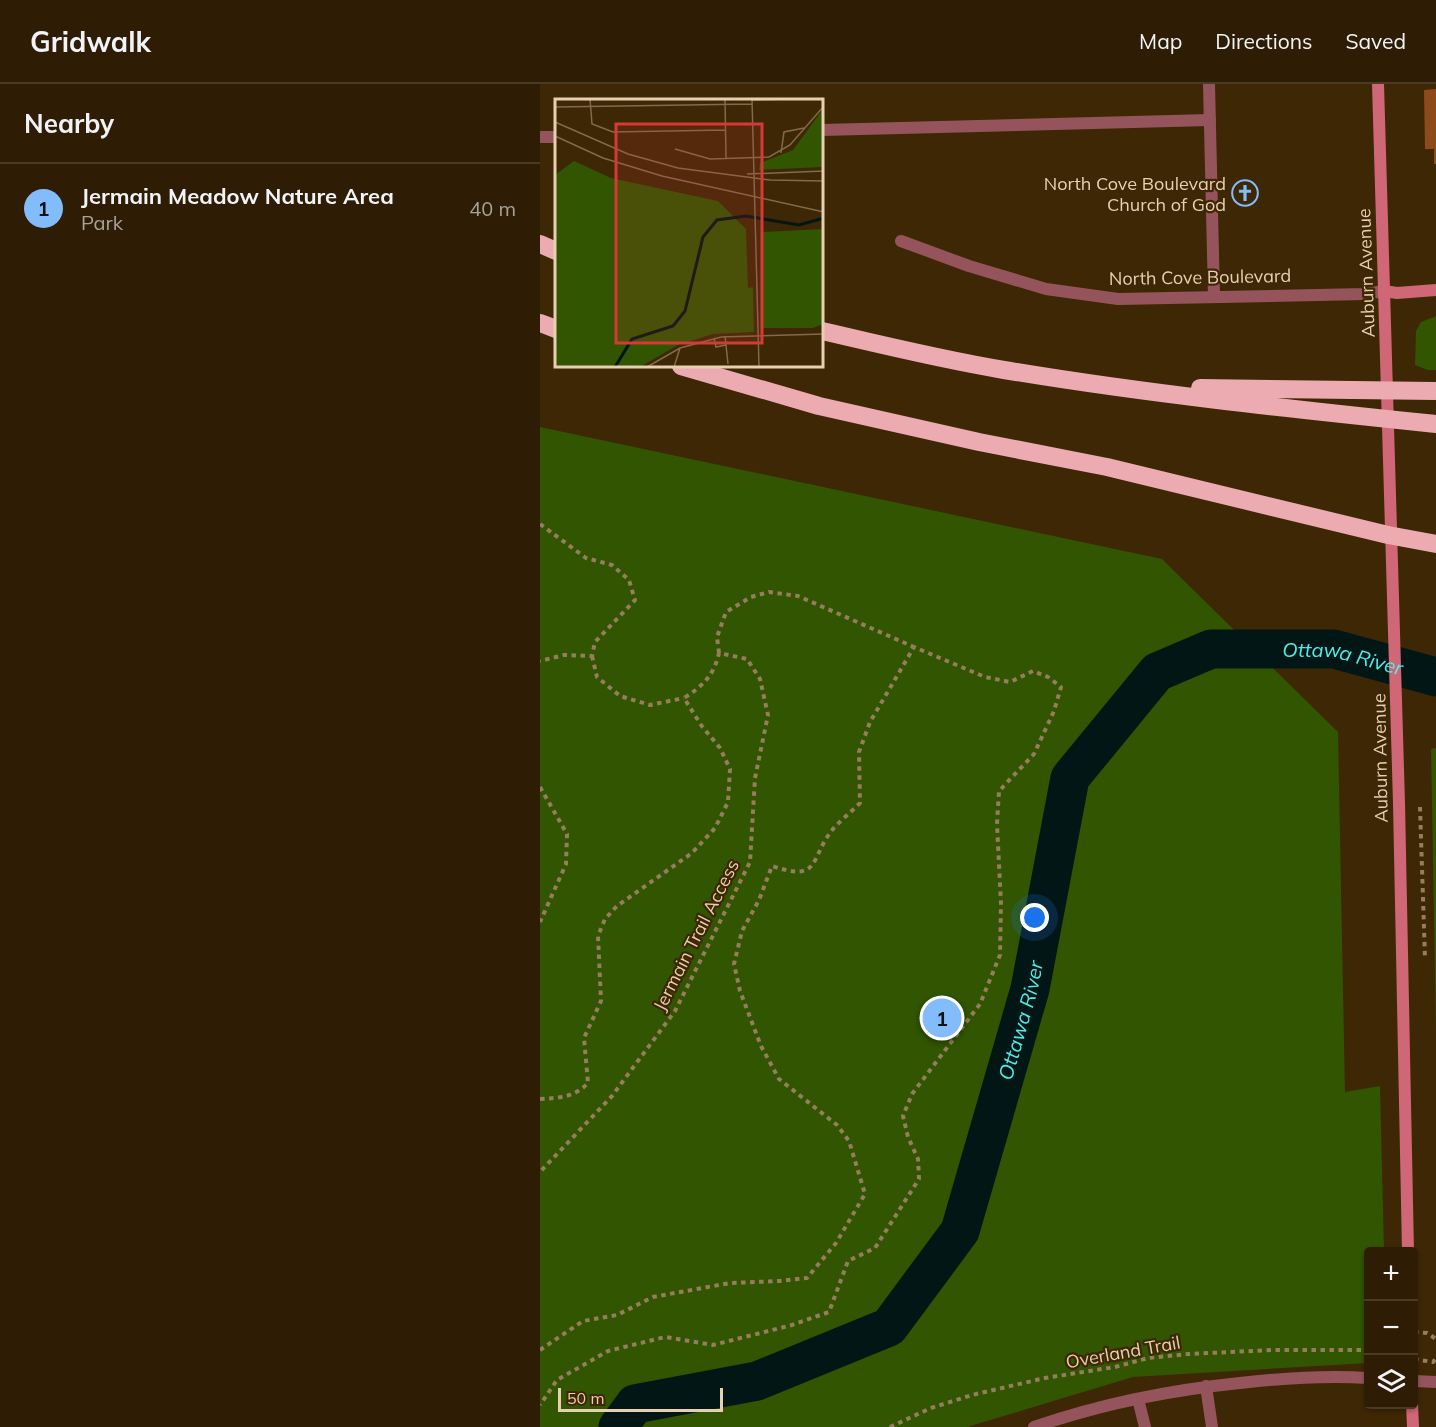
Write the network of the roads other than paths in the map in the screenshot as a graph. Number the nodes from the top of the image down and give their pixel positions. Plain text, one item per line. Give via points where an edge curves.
1 (1209, 84) edge
2 (1378, 84) edge
3 (1210, 120) junction
4 (824, 130) edge
5 (555, 137) edge
6 (540, 138) edge
7 (901, 241) dead end
8 (540, 244) edge
9 (555, 250) edge
10 (1436, 290) edge
11 (1384, 291) junction
12 (1214, 296) junction
13 (540, 323) edge
14 (555, 329) edge
15 (824, 331) edge
16 (688, 368) edge
17 (1109, 386) junction
18 (1436, 391) edge
19 (1436, 424) edge
20 (1436, 544) edge
21 (1408, 1247) edge
22 (1364, 1378) edge
23 (1418, 1381) edge
24 (1436, 1382) edge
25 (1206, 1386) junction
26 (1138, 1399) junction
27 (1412, 1409) edge
28 (1034, 1427) edge
29 (1146, 1427) edge
30 (1212, 1427) edge
31 (1413, 1427) edge

1 - 3 street
2 - 11 street, Auburn Avenue
3 - 4 street
3 - 12 street
5 - 6 street
7 - 12 street, North Cove Boulevard via 1046,289 1118,298
8 - 9 highway
10 - 11 street, North Cove Boulevard
11 - 12 street, North Cove Boulevard
11 - 21 street, Auburn Avenue
13 - 14 highway
15 - 17 highway via 1003,370
16 - 20 highway via 819,406 1107,467
17 - 18 highway
17 - 19 highway
22 - 25 street via 1329,1375
23 - 24 street
25 - 26 street
25 - 30 street
26 - 28 street
26 - 29 street
27 - 31 street

